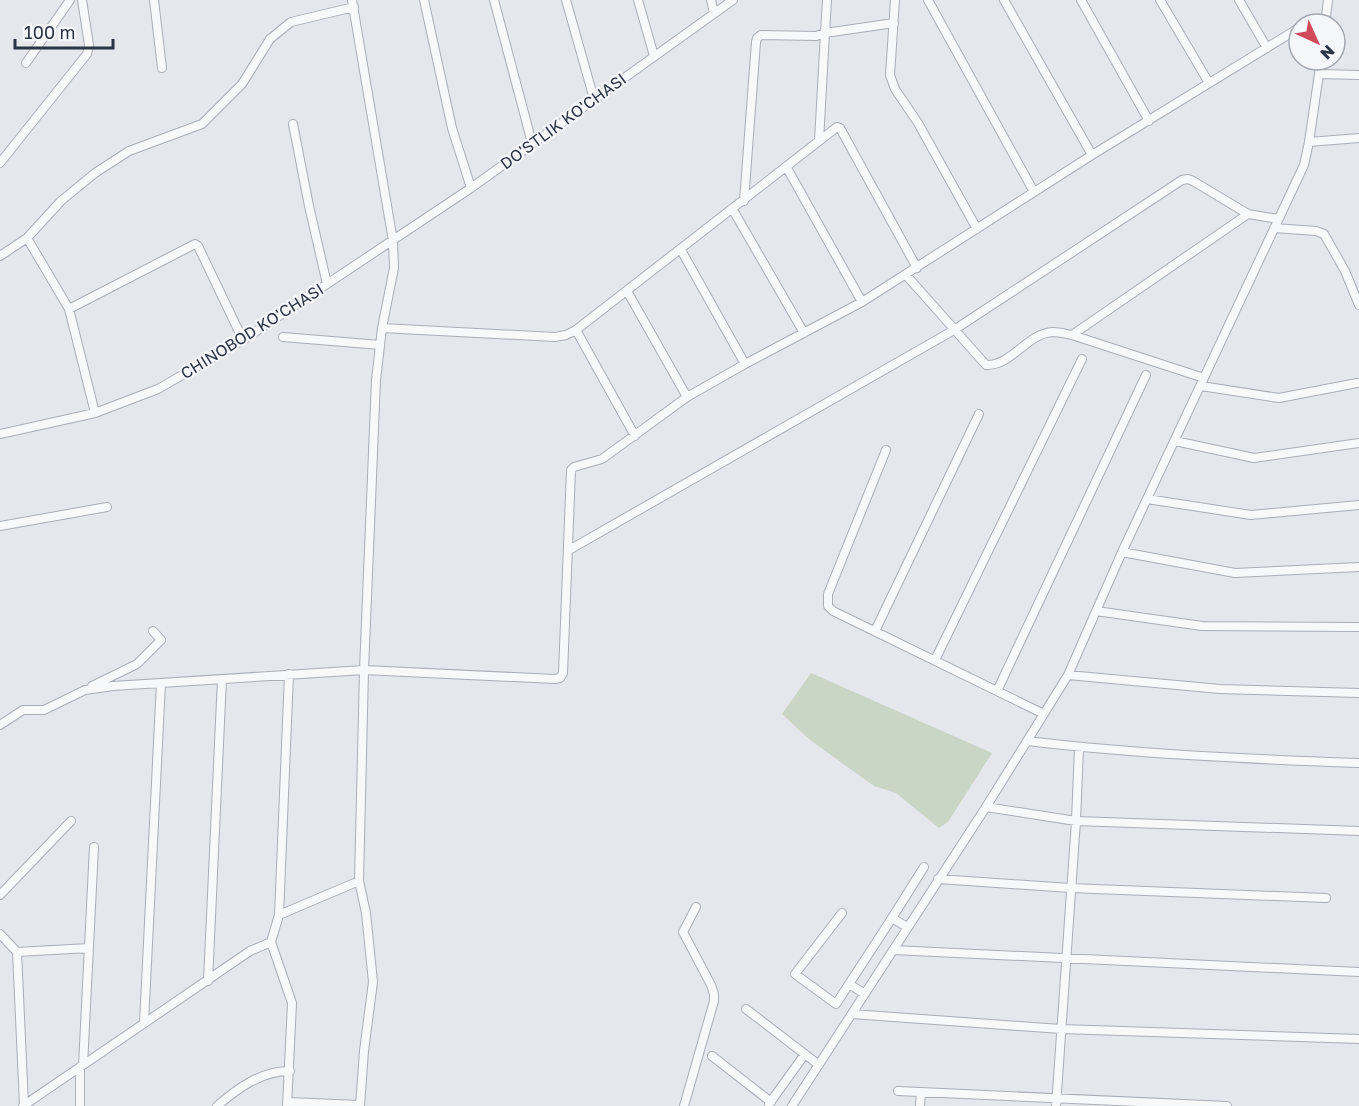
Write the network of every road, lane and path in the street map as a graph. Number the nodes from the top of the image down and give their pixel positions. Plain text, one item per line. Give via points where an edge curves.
1 (70, 0) edge
2 (82, 0) edge
3 (154, 0) edge
4 (423, 0) edge
5 (494, 0) edge
6 (566, 0) edge
7 (638, 0) edge
8 (711, 0) edge
9 (733, 0) edge
10 (827, 0) edge
11 (895, 0) edge
12 (928, 0) edge
13 (1004, 0) edge
14 (1081, 0) edge
15 (1160, 0) edge
16 (1239, 0) edge
17 (353, 4) edge
18 (714, 12) junction
19 (894, 23) junction
20 (825, 33) junction
21 (1287, 36) edge
22 (1267, 48) junction
23 (654, 56) junction
24 (26, 63) dead end
25 (162, 68) dead end
26 (1319, 74) joint
27 (1359, 75) edge
28 (1209, 83) junction
29 (594, 99) junction
30 (1149, 121) junction
31 (293, 124) dead end
32 (1359, 138) edge
33 (819, 141) junction
34 (1309, 142) junction
35 (532, 143) junction
36 (1092, 155) junction
37 (0, 162) edge
38 (787, 168) junction
39 (471, 189) junction
40 (1034, 192) junction
41 (744, 201) junction
42 (733, 210) junction
43 (1248, 214) junction
44 (1278, 219) junction
45 (1274, 228) junction
46 (977, 229) junction
47 (27, 238) junction
48 (393, 241) junction
49 (681, 250) junction
50 (0, 256) edge
51 (917, 268) junction
52 (906, 275) junction
53 (327, 284) junction
54 (627, 291) junction
55 (862, 302) junction
56 (1359, 305) edge
57 (69, 309) junction
58 (382, 328) junction
59 (576, 330) junction
60 (954, 330) junction
61 (804, 333) junction
62 (1072, 335) junction
63 (283, 337) dead end
64 (243, 340) junction
65 (380, 345) junction
66 (1082, 359) dead end
67 (744, 364) junction
68 (1146, 375) dead end
69 (1202, 382) junction
70 (1357, 383) dead end
71 (687, 397) junction
72 (95, 412) junction
73 (979, 414) dead end
74 (0, 434) edge
75 (635, 436) junction
76 (1175, 441) junction
77 (1359, 443) edge
78 (886, 450) dead end
79 (1147, 499) junction
80 (1359, 505) edge
81 (107, 507) dead end
82 (0, 526) edge
83 (569, 550) junction
84 (1122, 552) junction
85 (1359, 567) edge
86 (1096, 611) junction
87 (1359, 627) edge
88 (153, 631) dead end
89 (875, 632) junction
90 (935, 660) junction
91 (364, 670) junction
92 (289, 674) junction
93 (1068, 675) junction
94 (222, 680) junction
95 (161, 683) junction
96 (85, 690) junction
97 (997, 691) junction
98 (1359, 693) edge
99 (1044, 714) junction
100 (0, 725) edge
101 (1027, 741) junction
102 (1079, 748) junction
103 (1359, 763) edge
104 (986, 807) junction
105 (71, 821) dead end
106 (1076, 821) junction
107 (1359, 831) edge
108 (94, 847) dead end
109 (924, 867) dead end
110 (938, 879) junction
111 (359, 881) junction
112 (1070, 888) junction
113 (0, 895) edge
114 (1326, 898) dead end
115 (696, 907) dead end
116 (842, 913) dead end
117 (279, 915) junction
118 (892, 918) junction
119 (907, 927) junction
120 (0, 934) edge
121 (271, 942) junction
122 (89, 948) junction
123 (893, 950) junction
124 (17, 952) junction
125 (1066, 958) junction
126 (1359, 972) edge
127 (208, 981) junction
128 (849, 984) junction
129 (865, 994) junction
130 (746, 1009) dead end
131 (852, 1014) junction
132 (144, 1023) junction
133 (1060, 1029) junction
134 (1359, 1039) edge
135 (805, 1054) junction
136 (712, 1056) dead end
137 (819, 1065) junction
138 (82, 1066) junction
139 (290, 1071) junction
140 (898, 1091) dead end
141 (921, 1092) junction
142 (1056, 1102) edge
143 (287, 1104) edge
144 (769, 1104) edge
145 (23, 1105) edge
146 (360, 1105) edge
147 (80, 1106) edge
148 (217, 1106) edge
149 (684, 1106) edge
150 (792, 1106) edge
151 (920, 1106) edge
152 (1227, 1106) edge

1 - 24 street
2 - 37 street via 87,54
3 - 25 street
4 - 39 street via 452,128
5 - 35 street
6 - 29 street
7 - 23 street
8 - 18 street
9 - 18 street, DO'STLIK KO'CHASI
10 - 20 street
11 - 19 street
12 - 40 street
13 - 36 street
14 - 30 street
15 - 28 street
16 - 22 street
17 - 47 street via 291,22 270,39 242,84 202,124 129,151 60,201
17 - 48 street
18 - 23 street, DO'STLIK KO'CHASI
19 - 20 street
19 - 46 street via 890,75 895,89
20 - 33 street
20 - 41 street via 761,34 757,38
21 - 22 street
22 - 28 street
23 - 29 street, DO'STLIK KO'CHASI
26 - 27 street
26 - 34 street
28 - 30 street
29 - 35 street, DO'STLIK KO'CHASI
30 - 36 street
31 - 53 street
32 - 34 street
33 - 38 street
33 - 51 street via 840,128
34 - 44 street via 1304,165
35 - 39 street, DO'STLIK KO'CHASI
36 - 40 street
38 - 41 street
38 - 55 street
39 - 48 street, DO'STLIK KO'CHASI
40 - 46 street
41 - 42 street
42 - 49 street
42 - 61 street
43 - 44 street
43 - 60 street via 1193,181 1182,180
43 - 62 street
44 - 45 street
45 - 56 street via 1324,234
45 - 69 street
46 - 51 street
47 - 50 street
47 - 57 street
48 - 53 street, CHINOBOD KO'CHASI
48 - 58 street via 394,268
49 - 54 street
49 - 67 street
51 - 52 street
52 - 55 street
52 - 60 street
53 - 64 street, CHINOBOD KO'CHASI
54 - 59 street
54 - 71 street
55 - 61 street
57 - 64 street via 195,244
57 - 72 street
58 - 59 street via 555,337
58 - 65 street
59 - 75 street
60 - 62 street via 986,366 995,366 1033,339 1051,332
60 - 83 street
61 - 67 street
62 - 69 street
63 - 65 street
64 - 72 street, CHINOBOD KO'CHASI via 158,388
65 - 91 street
66 - 90 street
67 - 71 street
68 - 97 street
69 - 70 street via 1279,398
69 - 76 street
71 - 75 street
72 - 74 street, CHINOBOD KO'CHASI
73 - 89 street
75 - 83 street via 602,459 571,470
76 - 77 street via 1254,458
76 - 79 street
78 - 89 street via 828,594 828,606 833,611
79 - 80 street via 1251,515
79 - 84 street
81 - 82 street
83 - 91 street via 560,678
84 - 85 street via 1235,573
84 - 86 street
86 - 87 street via 1202,626
86 - 93 street
88 - 96 street via 161,640 137,664
89 - 90 street
90 - 97 street
91 - 92 street
91 - 111 street
92 - 94 street
92 - 117 street
93 - 98 street via 1220,689
93 - 99 street
94 - 95 street
94 - 127 street
95 - 96 street
95 - 132 street
96 - 100 street via 44,710 23,711
97 - 99 street
99 - 101 street
101 - 102 street
101 - 104 street
102 - 103 street
102 - 106 street
104 - 106 street
104 - 110 street
105 - 113 street
106 - 107 street
106 - 112 street
108 - 122 street
109 - 118 street
110 - 112 street
110 - 119 street
111 - 117 street
111 - 146 street via 373,982
112 - 114 street
112 - 125 street
115 - 149 street via 683,932 714,994
116 - 128 street via 795,974 836,1004
117 - 121 street
118 - 119 street
118 - 128 street
119 - 123 street
120 - 124 street
121 - 127 street via 250,951
121 - 139 street via 292,1003
122 - 124 street
122 - 138 street
123 - 125 street
123 - 129 street
124 - 145 street
125 - 126 street
125 - 133 street
127 - 132 street
128 - 129 street
129 - 131 street
130 - 135 street
131 - 133 street
131 - 137 street
132 - 138 street
133 - 134 street
133 - 142 street
135 - 137 street
135 - 144 street
136 - 144 street
137 - 150 street
138 - 145 street
138 - 147 street
139 - 143 street
139 - 148 street via 258,1078
140 - 141 street
141 - 142 street
141 - 151 street
142 - 152 street
143 - 146 street

